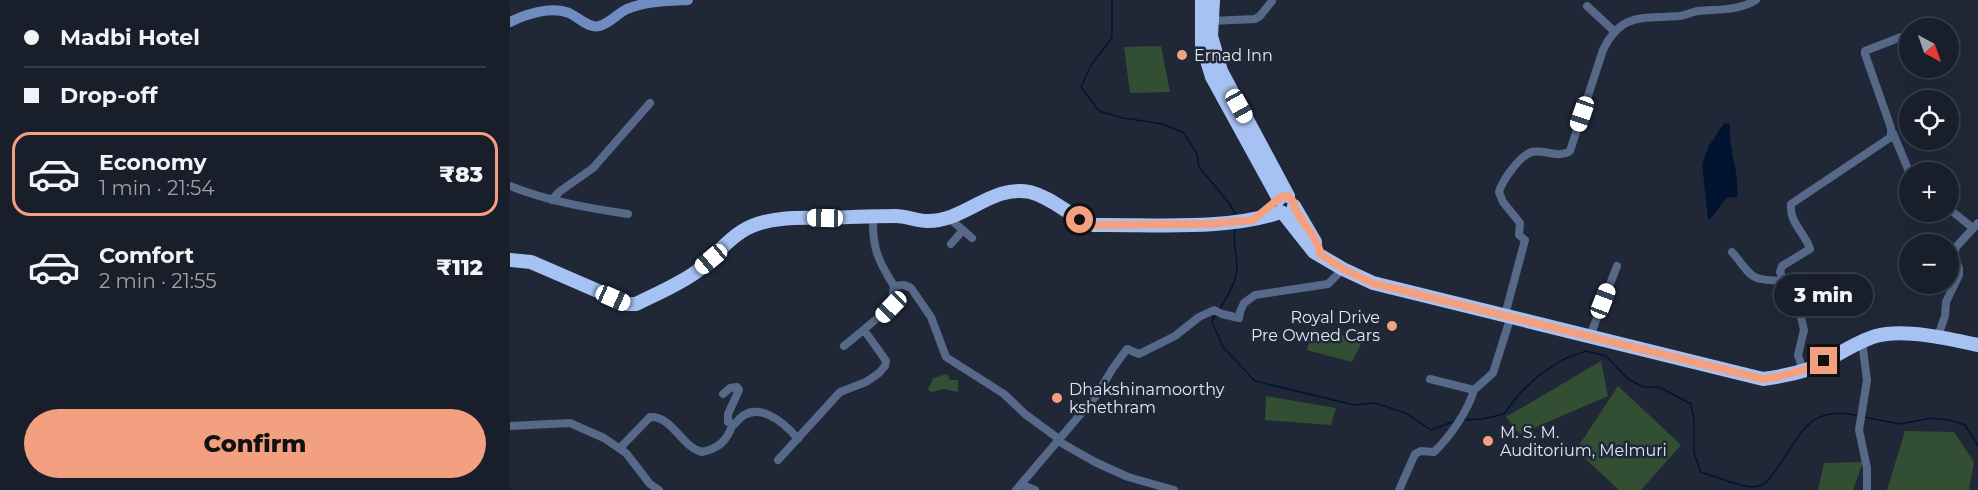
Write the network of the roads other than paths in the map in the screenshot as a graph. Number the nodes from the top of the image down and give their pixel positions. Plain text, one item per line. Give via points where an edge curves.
1 (688, 0) edge
2 (1202, 0) edge
3 (1212, 0) edge
4 (1756, 0) edge
5 (1272, 1) edge
6 (1587, 6) dead end
7 (1211, 21) junction
8 (510, 22) edge
9 (1614, 31) junction
10 (1899, 38) edge
11 (650, 103) dead end
12 (1893, 134) junction
13 (1905, 162) edge
14 (510, 186) edge
15 (552, 200) junction
16 (1284, 204) junction
17 (628, 214) dead end
18 (1959, 215) edge
19 (873, 217) junction
20 (948, 218) junction
21 (1976, 225) edge
22 (963, 230) junction
23 (972, 238) dead end
24 (951, 244) dead end
25 (1732, 252) dead end
26 (510, 260) edge
27 (1617, 266) dead end
28 (1343, 269) junction
29 (1784, 281) junction
30 (894, 286) junction
31 (1508, 316) junction
32 (864, 330) junction
33 (1590, 336) junction
34 (1938, 336) junction
35 (1862, 342) junction
36 (1978, 345) edge
37 (844, 346) dead end
38 (1803, 370) junction
39 (1430, 379) dead end
40 (1474, 390) junction
41 (723, 394) dead end
42 (732, 424) junction
43 (510, 426) edge
44 (798, 439) junction
45 (1058, 440) junction
46 (620, 448) junction
47 (778, 460) dead end
48 (1019, 488) edge
49 (659, 490) edge
50 (1035, 490) edge
51 (1174, 490) edge
52 (1400, 490) edge
53 (1867, 490) edge

1 - 8 street via 626,9 599,26 559,11 538,12
2 - 16 highway via 1202,44 1212,77
3 - 7 highway
4 - 9 street via 1736,8 1632,19
5 - 7 street via 1257,19
6 - 9 street
7 - 16 highway via 1221,71
9 - 31 street via 1603,50 1570,151 1533,151 1524,155 1502,183 1499,192 1503,202 1520,223 1519,235 1525,240
10 - 12 street via 1871,47 1864,54
11 - 15 street via 593,168
12 - 13 street
12 - 29 street via 1791,204 1792,219 1810,249 1782,266
14 - 15 street
15 - 17 street
16 - 20 highway via 1253,220 1230,223 1094,225 1031,192 1012,191
16 - 28 highway via 1319,247 1320,254
18 - 21 street
19 - 20 highway via 927,221
19 - 26 highway via 786,218 749,227 695,272 636,304 531,262
19 - 30 street via 876,252
20 - 22 street
21 - 34 street via 1956,247 1959,274 1946,302
22 - 23 street
22 - 24 street
25 - 29 street via 1749,275
27 - 33 street
28 - 31 highway via 1372,283
28 - 45 street via 1328,284 1255,295 1244,303 1239,318 1218,312 1199,318 1175,336 1139,354 1127,349 1096,396
29 - 38 street via 1804,330 1798,355
30 - 32 street via 891,307
30 - 45 street via 911,288 931,317 946,357 1004,394
31 - 33 highway
31 - 40 street via 1493,373
32 - 37 street
32 - 44 street via 882,354 885,366 866,382 840,392
33 - 38 highway via 1763,379
34 - 35 highway via 1878,335
34 - 36 highway
35 - 38 highway
35 - 53 street via 1867,380 1858,430 1867,468
39 - 40 street
40 - 52 street via 1471,402 1443,444 1434,452 1415,454
41 - 42 street via 730,388 739,390 728,414
42 - 44 street via 746,413 774,416
42 - 46 street via 721,445 702,452 687,445 673,427 656,416 650,417
43 - 46 street via 570,423
44 - 47 street
45 - 48 street
45 - 51 street via 1128,477
46 - 49 street
48 - 50 street

